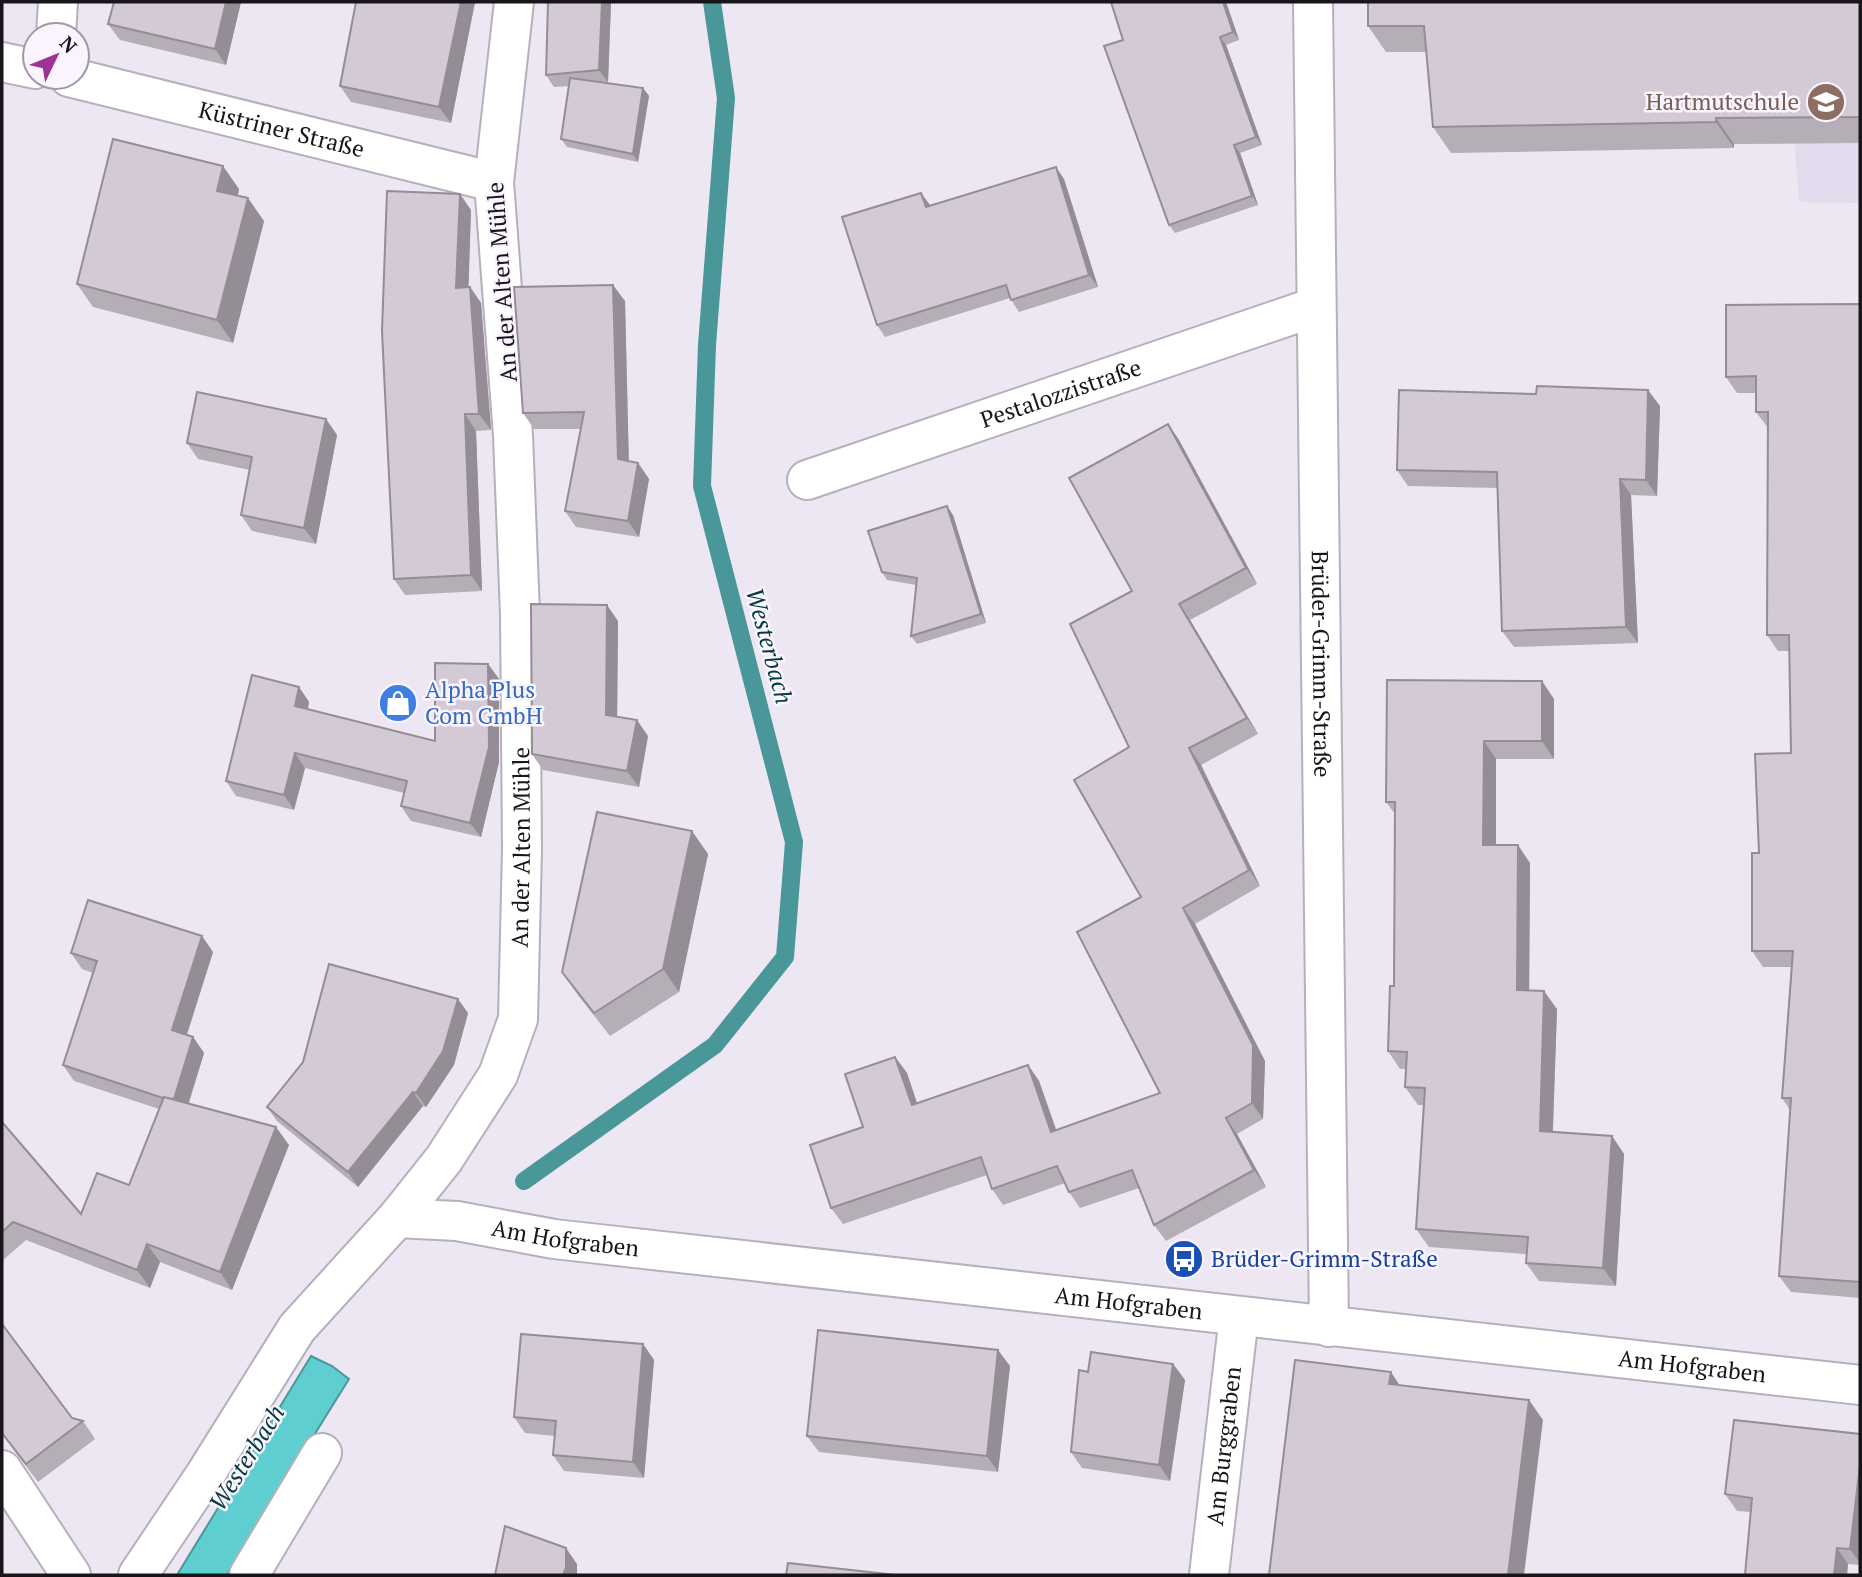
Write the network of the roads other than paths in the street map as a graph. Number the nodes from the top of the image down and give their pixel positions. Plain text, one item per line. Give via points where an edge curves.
1 (58, 2) edge
2 (514, 2) edge
3 (1313, 2) edge
4 (57, 21) edge
5 (2, 62) edge
6 (21, 66) edge
7 (91, 82) edge
8 (494, 182) junction
9 (1315, 307) junction
10 (807, 480) dead end
11 (397, 1218) junction
12 (1239, 1317) junction
13 (1329, 1327) junction
14 (1860, 1385) edge
15 (322, 1452) dead end
16 (2, 1471) edge
17 (71, 1575) edge
18 (138, 1575) edge
19 (248, 1575) edge
20 (1209, 1575) edge

1 - 4 street
2 - 8 street, An der Alten Mühle
3 - 9 street, Brüder-Grimm-Straße
5 - 6 street
7 - 8 street, Küstriner Straße
8 - 11 street, An der Alten Mühle via 513,436 520,614 518,1019 498,1075 444,1159
9 - 10 street, Pestalozzistraße
9 - 13 street, Brüder-Grimm-Straße
11 - 12 street, Am Hofgraben via 457,1221 554,1239
11 - 18 street, An der Alten Mühle via 296,1328
12 - 13 street, Am Hofgraben
12 - 20 street, Am Burggraben
13 - 14 street, Am Hofgraben
15 - 19 street
16 - 17 street

